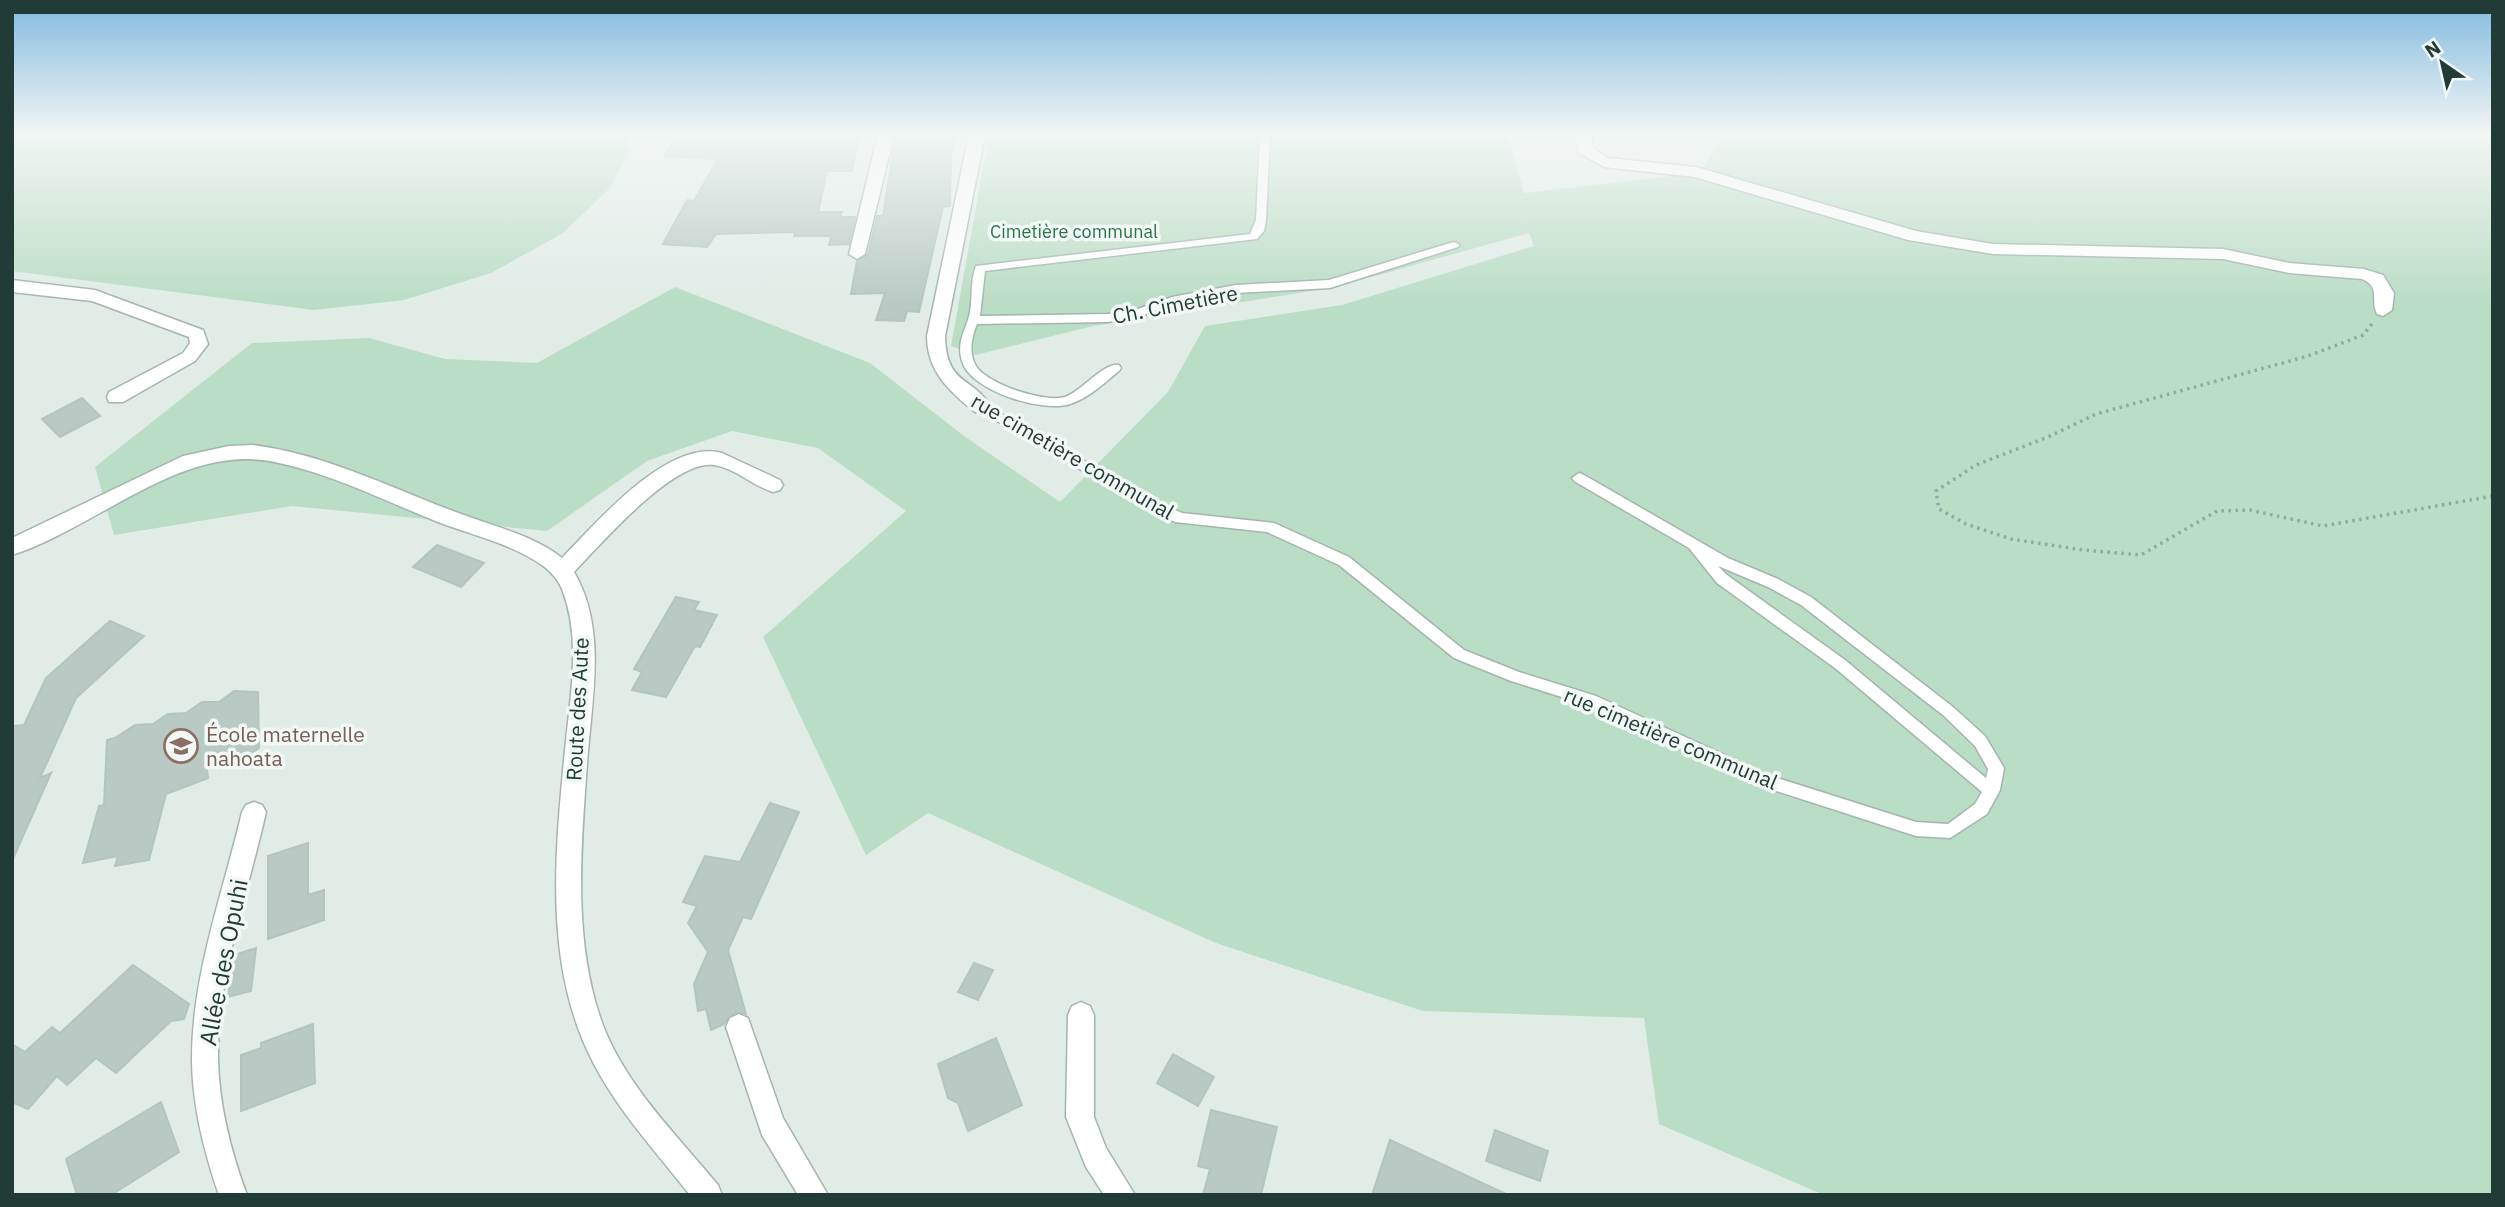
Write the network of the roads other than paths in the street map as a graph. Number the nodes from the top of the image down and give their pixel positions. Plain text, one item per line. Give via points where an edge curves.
1 (872, 191) edge
2 (966, 191) edge
3 (1262, 191) edge
4 (1762, 191) edge
5 (1454, 246) dead end
6 (857, 254) dead end
7 (12, 286) edge
8 (2383, 310) road end
9 (974, 320) junction
10 (1115, 368) dead end
11 (116, 397) dead end
12 (982, 407) joint
13 (1579, 478) dead end
14 (773, 485) dead end
15 (1692, 544) junction
16 (12, 547) edge
17 (562, 571) junction
18 (1992, 790) junction
19 (254, 812) dead end
20 (1081, 1015) dead end
21 (739, 1027) dead end
22 (233, 1195) edge
23 (708, 1195) edge
24 (814, 1195) edge
25 (1121, 1195) edge

1 - 6 street
2 - 12 street, rue cimetière communal via 936,351 944,373
3 - 9 lane via 1261,220 1253,237 980,269
4 - 8 street via 1914,236 1993,249 2223,254 2289,268 2364,274 2377,279 2385,293
5 - 9 lane, Ch. Cimetière via 1330,284 1236,289 1108,318
7 - 11 street via 95,296 197,334 199,344 189,357
9 - 10 lane via 966,338 966,358 973,371 1036,400 1062,402
12 - 18 lane, rue cimetière communal via 1180,518 1269,527 1344,561 1459,654 1591,699 1764,780 1916,829 1950,831 1981,809
13 - 15 lane
14 - 17 street via 714,458 702,457 675,467
15 - 18 lane via 1721,579 1840,664
15 - 18 lane via 1806,601 1948,711 1980,741 1996,768
16 - 17 street via 190,461 252,452 335,474 519,546
17 - 23 street, Route des Aute via 577,603 584,642 570,830 571,940 585,1016 626,1090
19 - 22 street, Allée des Opuhi via 225,925 205,1059 219,1150
20 - 25 street via 1080,1116 1096,1157
21 - 24 street via 772,1125

